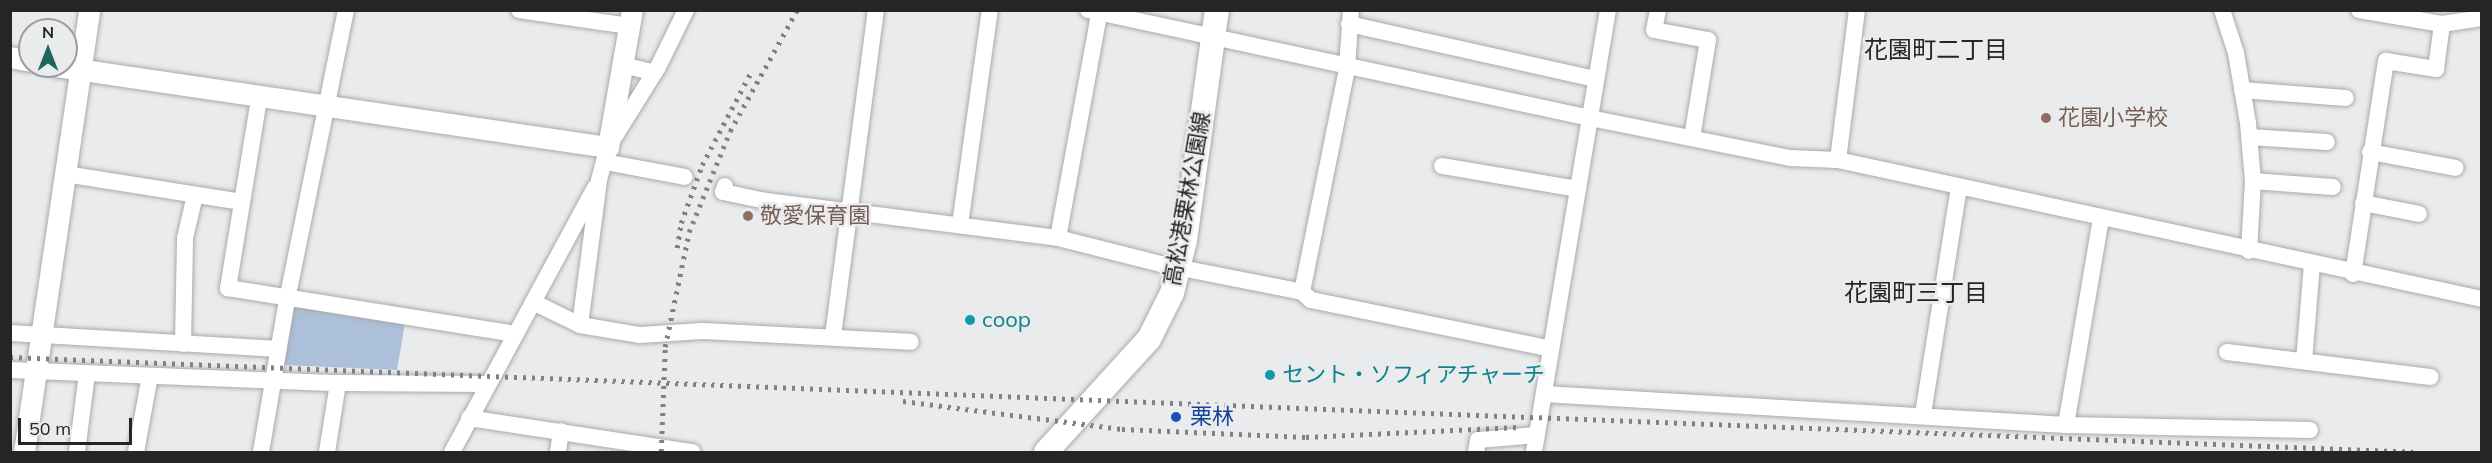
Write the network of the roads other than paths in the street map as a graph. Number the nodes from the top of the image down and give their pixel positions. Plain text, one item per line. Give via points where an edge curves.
1 (89, 10) edge
2 (346, 10) edge
3 (519, 10) edge
4 (686, 10) edge
5 (876, 10) edge
6 (990, 10) edge
7 (1217, 10) edge
8 (1608, 10) edge
9 (1658, 10) edge
10 (1839, 10) edge
11 (2222, 10) edge
12 (2359, 10) edge
13 (1096, 11) edge
14 (1856, 12) edge
15 (1350, 17) edge
16 (630, 18) edge
17 (2481, 18) edge
18 (2442, 24) junction
19 (1213, 39) junction
20 (623, 65) junction
21 (1347, 68) junction
22 (80, 70) junction
23 (654, 73) junction
24 (1596, 79) junction
25 (2242, 90) junction
26 (2346, 98) dead end
27 (259, 99) junction
28 (325, 108) junction
29 (1590, 118) junction
30 (2249, 137) junction
31 (1692, 138) junction
32 (2327, 142) dead end
33 (2370, 152) junction
34 (606, 155) junction
35 (1838, 160) junction
36 (1442, 166) dead end
37 (2456, 168) dead end
38 (65, 174) junction
39 (685, 177) dead end
40 (599, 180) junction
41 (2253, 181) junction
42 (725, 186) dead end
43 (2333, 187) dead end
44 (1959, 188) junction
45 (1578, 189) junction
46 (195, 195) junction
47 (242, 202) junction
48 (2362, 203) junction
49 (849, 211) junction
50 (2419, 214) dead end
51 (2101, 217) junction
52 (960, 225) junction
53 (1058, 238) junction
54 (2249, 251) junction
55 (2312, 264) junction
56 (1179, 268) junction
57 (2353, 274) junction
58 (1302, 292) junction
59 (2481, 299) edge
60 (287, 300) junction
61 (533, 302) junction
62 (580, 325) junction
63 (10, 333) edge
64 (41, 334) junction
65 (515, 334) junction
66 (833, 336) junction
67 (911, 342) dead end
68 (183, 344) junction
69 (279, 348) junction
70 (1551, 348) junction
71 (2228, 352) dead end
72 (2304, 361) junction
73 (10, 370) edge
74 (36, 371) junction
75 (87, 374) junction
76 (150, 376) junction
77 (2430, 377) dead end
78 (274, 381) junction
79 (338, 383) junction
80 (488, 384) junction
81 (1544, 394) junction
82 (1923, 414) junction
83 (470, 418) junction
84 (2066, 425) junction
85 (2310, 430) dead end
86 (561, 431) junction
87 (1537, 435) junction
88 (602, 445) edge
89 (24, 453) edge
90 (77, 453) edge
91 (136, 453) edge
92 (261, 453) edge
93 (327, 453) edge
94 (452, 453) edge
95 (558, 453) edge
96 (692, 453) edge
97 (1046, 453) edge
98 (1476, 453) edge
99 (1534, 453) edge

1 - 22 street
2 - 28 street
3 - 16 street
4 - 23 street
5 - 49 street
6 - 52 street
7 - 19 main road, 高松港栗林公園線
8 - 24 street
9 - 31 street via 1654,30 1708,40
10 - 14 street
11 - 25 street
12 - 18 street
13 - 19 street
13 - 53 street
14 - 35 street
15 - 21 street
15 - 24 street
16 - 20 street
17 - 18 street
18 - 33 street via 2436,69 2386,61
19 - 21 street
19 - 56 main road, 高松港栗林公園線
20 - 23 street
20 - 34 street
21 - 29 street
21 - 58 street
22 - 27 street
22 - 38 street
23 - 34 street
24 - 29 street
25 - 26 street
25 - 30 street
27 - 28 street
27 - 47 street
28 - 34 street
28 - 60 street
29 - 31 street
29 - 45 street
30 - 32 street
30 - 41 street
31 - 35 street via 1790,158
33 - 37 street
33 - 48 street
34 - 39 street
34 - 40 street
35 - 44 street
36 - 45 street
38 - 46 street
38 - 64 street
40 - 61 street
40 - 62 street
41 - 43 street
41 - 54 street
42 - 49 street via 723,192 766,201
44 - 51 street
44 - 82 street
45 - 70 street
46 - 47 street
46 - 68 street via 185,238
47 - 60 street via 228,288
48 - 50 street
48 - 57 street
49 - 52 street
49 - 66 street
51 - 54 street
51 - 84 street
52 - 53 street
53 - 56 street
54 - 55 street
55 - 57 street
55 - 72 street
56 - 58 street
56 - 97 main road, 高松港栗林公園線 via 1163,314 1149,339
57 - 59 street
58 - 70 street via 1311,300
60 - 65 street
60 - 69 street
61 - 62 street
61 - 65 street
62 - 66 street via 640,335 702,330
63 - 64 street
64 - 68 street
64 - 74 street
65 - 80 street
66 - 67 street
68 - 69 street
69 - 78 street
70 - 81 street
71 - 72 street
72 - 77 street
73 - 74 street
74 - 75 street
74 - 89 street
75 - 76 street
75 - 90 street
76 - 78 street
76 - 91 street
78 - 79 street
78 - 92 street
79 - 80 street
79 - 93 street
80 - 83 street
81 - 82 street
81 - 87 street
82 - 84 street
83 - 86 street
83 - 94 street
84 - 85 street
86 - 88 street
86 - 95 street
87 - 98 street via 1478,440
87 - 99 street
88 - 96 street

